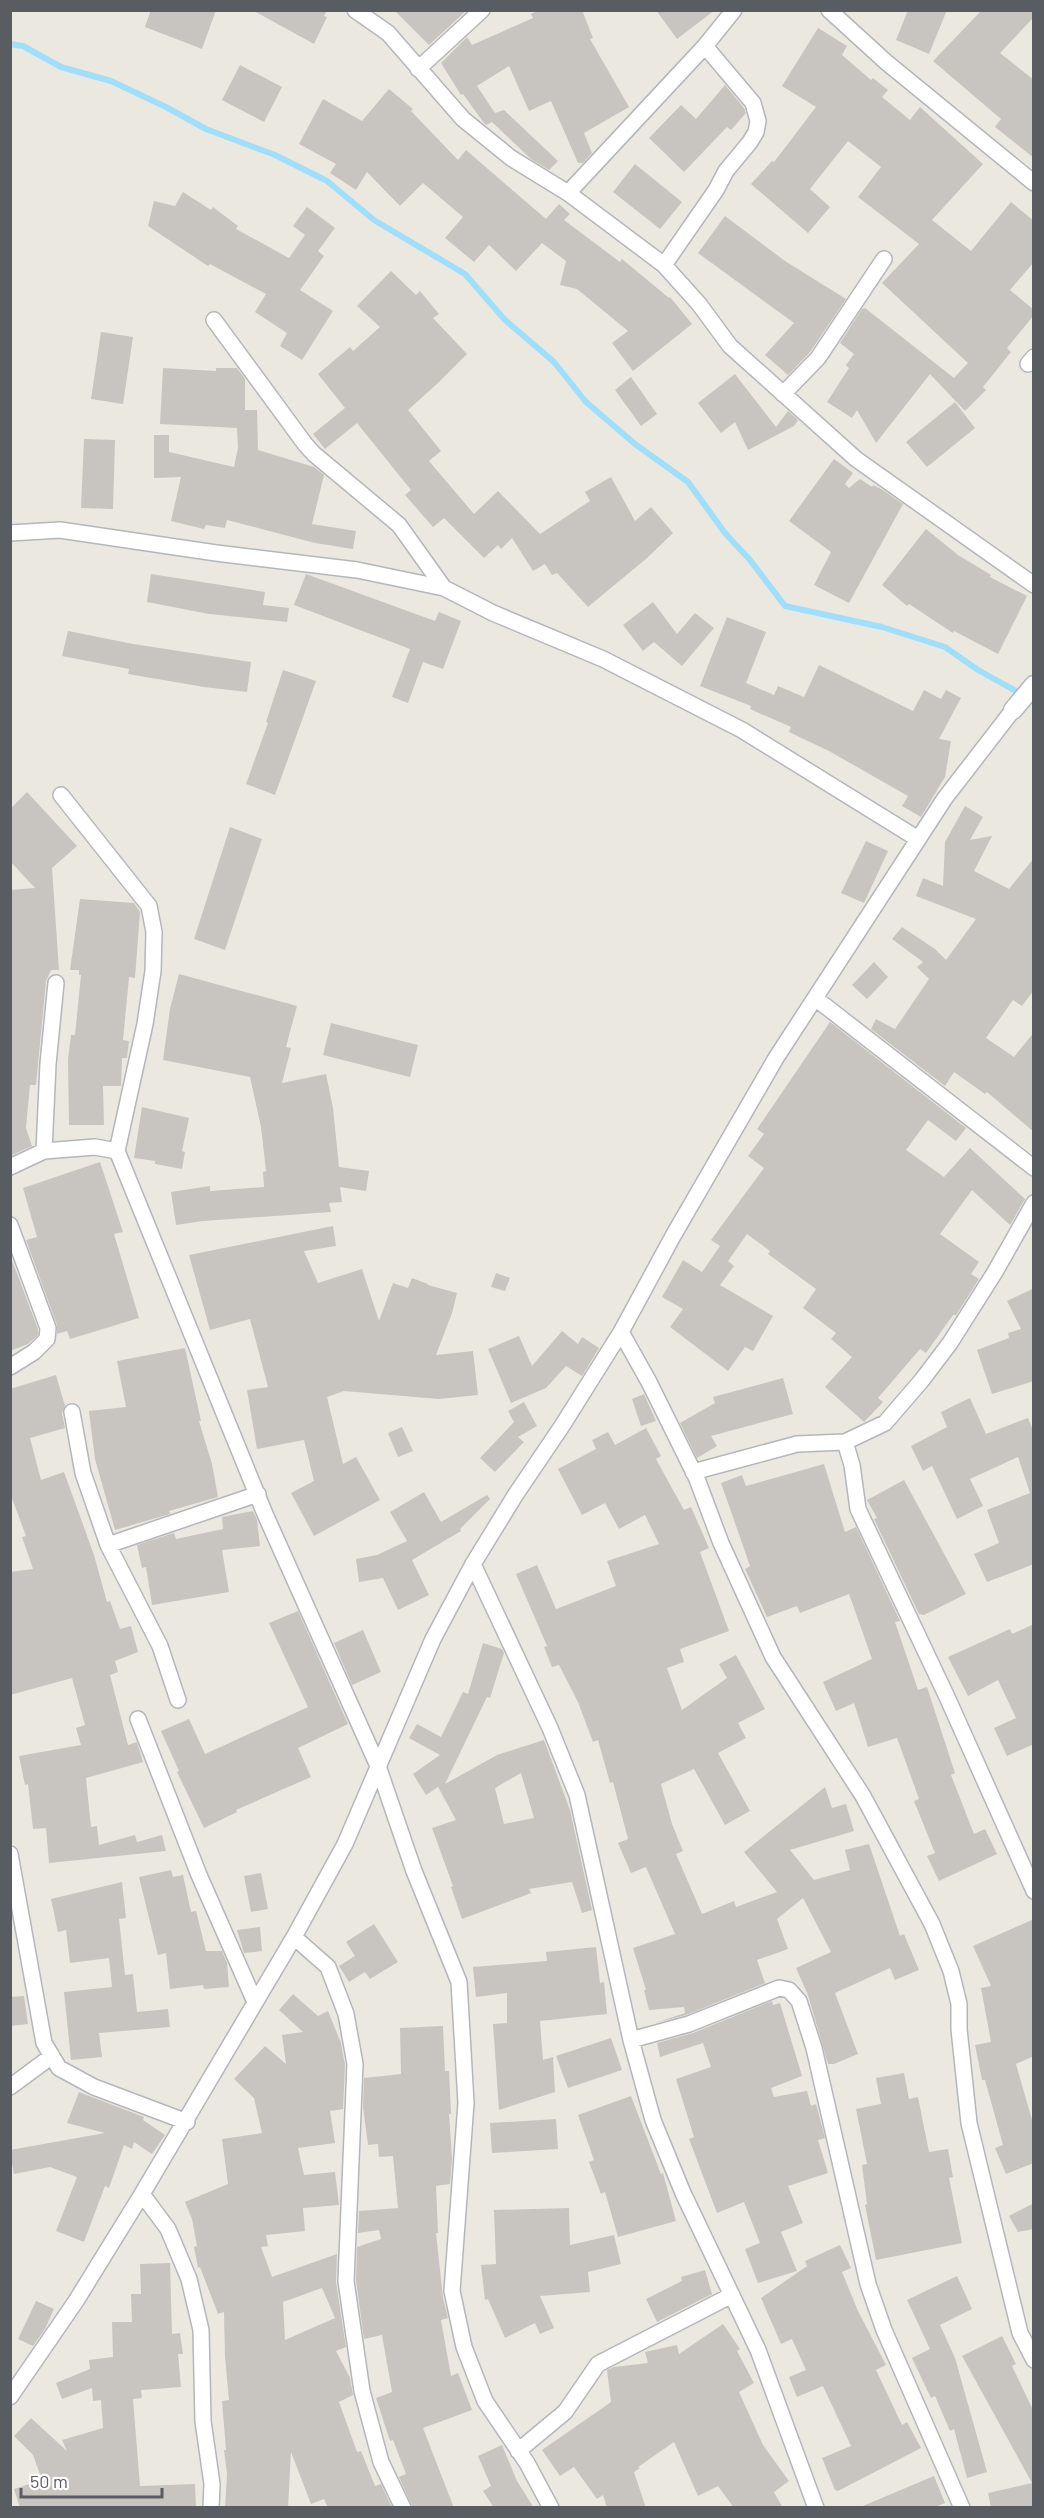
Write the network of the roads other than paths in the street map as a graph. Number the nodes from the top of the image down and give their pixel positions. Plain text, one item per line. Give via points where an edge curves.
1 (355, 10) edge
2 (482, 10) edge
3 (829, 10) edge
4 (730, 12) edge
5 (705, 46) junction
6 (418, 69) junction
7 (1034, 183) edge
8 (568, 193) junction
9 (884, 259) dead end
10 (664, 265) junction
11 (214, 320) dead end
12 (783, 394) junction
13 (10, 533) edge
14 (1034, 585) edge
15 (444, 588) junction
16 (1034, 685) edge
17 (1013, 710) joint
18 (61, 795) dead end
19 (918, 839) junction
20 (57, 983) dead end
21 (815, 998) junction
22 (44, 1151) junction
23 (117, 1151) junction
24 (10, 1167) edge
25 (1034, 1168) edge
26 (1034, 1203) edge
27 (10, 1225) edge
28 (621, 1332) junction
29 (10, 1367) edge
30 (72, 1412) dead end
31 (845, 1442) junction
32 (693, 1472) junction
33 (258, 1494) junction
34 (108, 1545) junction
35 (474, 1564) junction
36 (178, 1700) dead end
37 (138, 1719) dead end
38 (378, 1766) junction
39 (10, 1854) edge
40 (1034, 1891) edge
41 (294, 1937) junction
42 (255, 2002) junction
43 (631, 2040) junction
44 (52, 2055) junction
45 (10, 2087) edge
46 (187, 2122) junction
47 (142, 2194) junction
48 (732, 2295) junction
49 (1034, 2360) edge
50 (10, 2397) edge
51 (518, 2451) junction
52 (211, 2508) edge
53 (404, 2508) edge
54 (551, 2508) edge
55 (816, 2508) edge
56 (962, 2508) edge

1 - 6 street via 388,33
2 - 6 street
3 - 7 street
4 - 5 street
5 - 8 street
5 - 10 street via 753,103 758,121 756,132
6 - 8 street via 471,125 511,158
8 - 10 street
9 - 12 street via 818,358
10 - 12 street via 730,346
11 - 15 street via 305,444 399,525
12 - 14 street via 856,459
13 - 15 street via 60,531 357,570
15 - 19 street via 603,659 732,724
16 - 17 street
17 - 19 street
18 - 23 street via 149,906 154,932 145,1024
19 - 21 street
20 - 22 street
21 - 25 street
21 - 28 street via 737,1121
22 - 23 street via 95,1147
22 - 24 street
23 - 33 street
26 - 31 street via 995,1272 922,1380 885,1423
27 - 29 street via 48,1328 47,1339
28 - 32 street
28 - 35 street
30 - 34 street via 83,1473
31 - 32 street via 797,1444
31 - 40 street via 858,1509
32 - 49 street via 773,1657 863,1796 932,1924 951,1971 959,2004 969,2123 1020,2333
33 - 34 street
33 - 38 street
34 - 36 street via 160,1646
35 - 38 street via 433,1639
35 - 43 street via 577,1795
37 - 42 street via 199,1875
38 - 41 street via 345,1844
38 - 51 street via 414,1871 459,1982 466,2103 452,2291 464,2347 485,2401
39 - 44 street via 44,2043
41 - 42 street
41 - 53 street via 328,1967 346,2014 354,2064 346,2282 362,2391 381,2462
42 - 46 street
43 - 48 street via 653,2120
43 - 56 street via 689,2024 780,1988 789,1989 799,2001 827,2100 868,2284 884,2330
44 - 45 street
44 - 46 street via 59,2068 94,2087
46 - 47 street
47 - 50 street
47 - 52 street via 168,2229 189,2279 201,2330 202,2421 210,2466
48 - 51 street via 598,2364 565,2412
48 - 55 street via 758,2350
51 - 54 street

